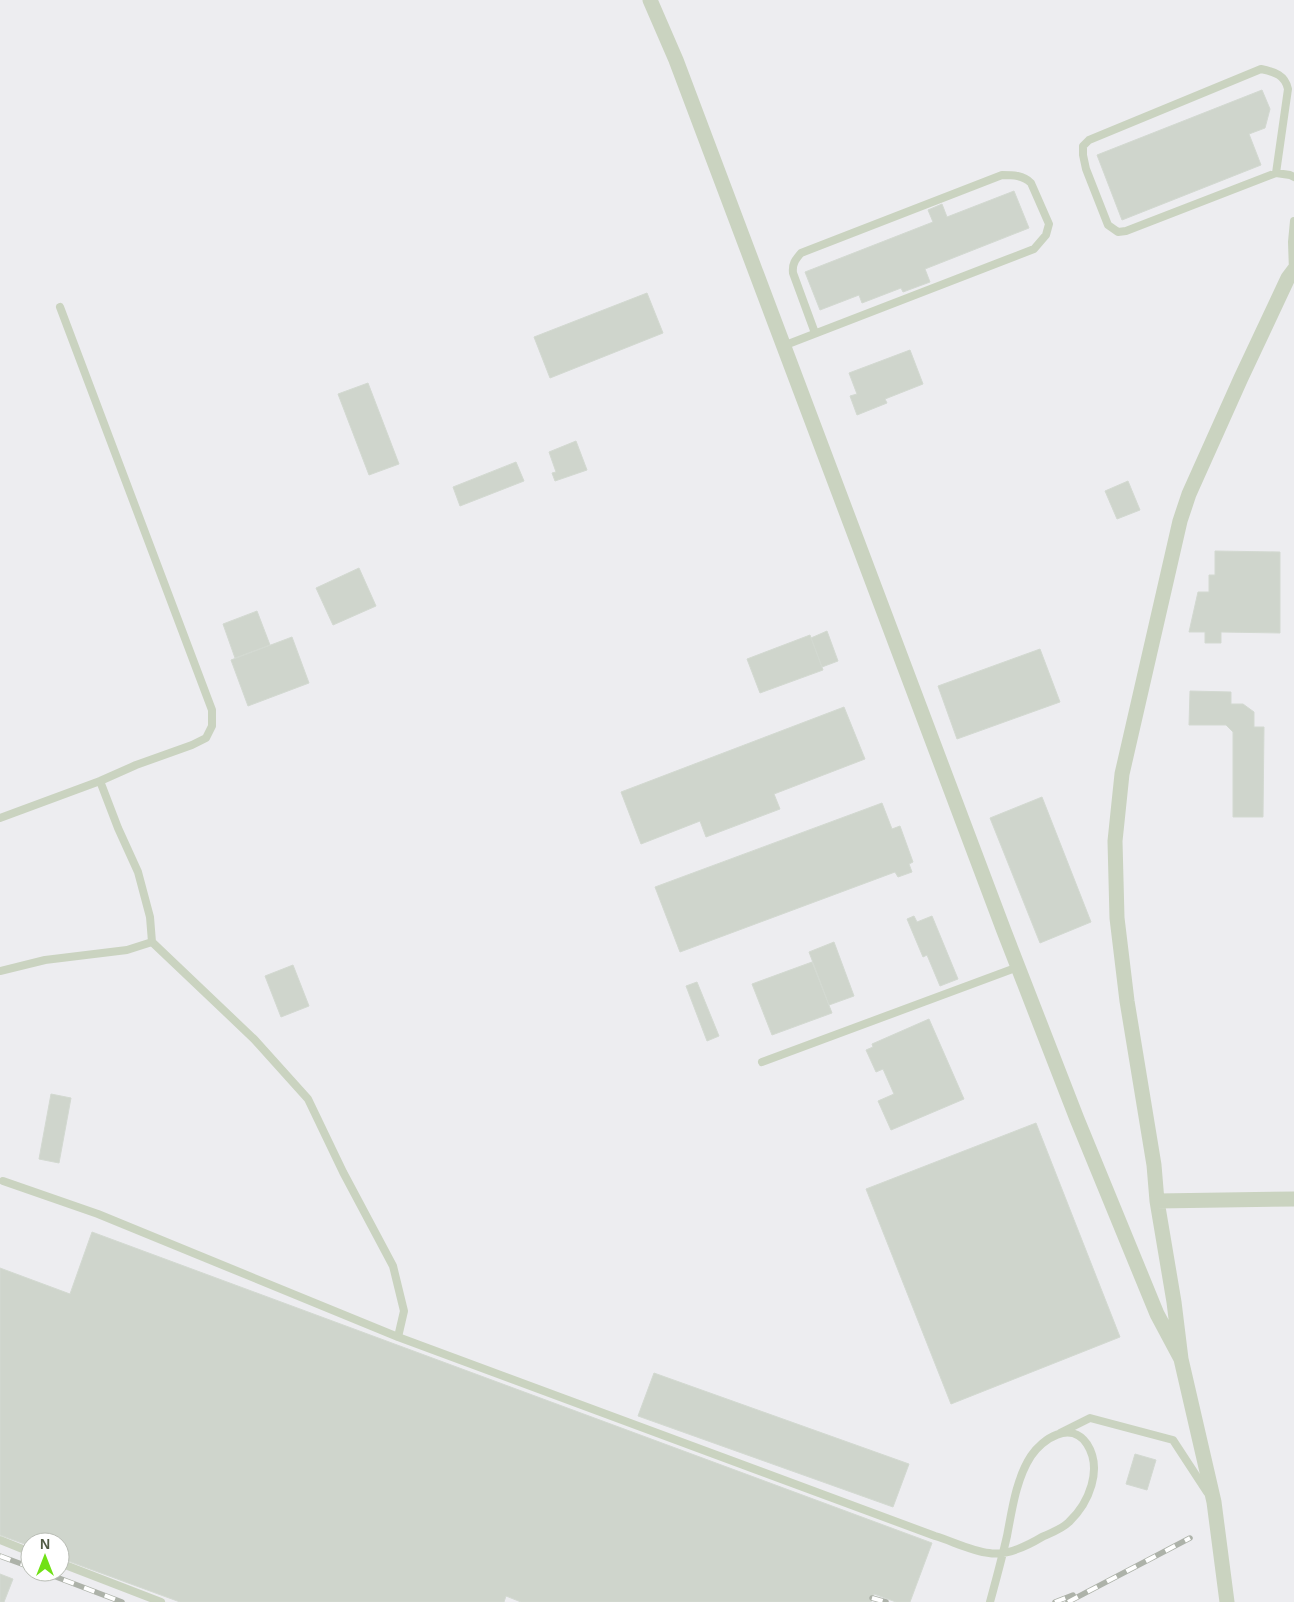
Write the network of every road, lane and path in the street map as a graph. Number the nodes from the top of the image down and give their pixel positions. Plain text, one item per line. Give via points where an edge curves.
1 (650, 0) edge
2 (1276, 173) junction
3 (1294, 177) edge
4 (1294, 221) edge
5 (1293, 271) edge
6 (60, 307) dead end
7 (815, 333) junction
8 (783, 346) junction
9 (100, 781) junction
10 (0, 818) edge
11 (152, 942) junction
12 (1018, 968) junction
13 (0, 971) edge
14 (762, 1062) dead end
15 (3, 1181) dead end
16 (1294, 1199) edge
17 (1157, 1201) junction
18 (398, 1337) junction
19 (1181, 1360) junction
20 (1059, 1433) junction
21 (1214, 1502) junction
22 (0, 1540) edge
23 (20, 1548) edge
24 (1002, 1554) junction
25 (70, 1567) edge
26 (161, 1602) edge
27 (990, 1602) edge
28 (1227, 1602) edge

1 - 8 street via 676,60
2 - 2 lane via 1288,89 1280,75 1261,69 1089,140 1083,146 1086,169 1108,225 1118,232
2 - 3 lane
4 - 5 lane
5 - 17 street via 1240,378 1189,494 1122,774 1116,840 1117,918
6 - 9 lane via 212,710 212,726 206,738
7 - 7 lane via 1034,249 1046,235 1049,224 1031,183 1020,177 1002,175 801,253 792,266 793,273
7 - 8 lane
8 - 12 street
9 - 10 lane
9 - 11 lane via 138,872 150,917
11 - 13 lane via 127,950 45,960
11 - 18 lane via 254,1039 308,1099 393,1266 404,1311
12 - 14 lane
12 - 19 street via 1136,1265
15 - 18 lane via 98,1214
16 - 17 street
17 - 19 street
18 - 24 lane via 935,1536 987,1553
19 - 21 street
20 - 21 lane via 1090,1418 1173,1440
20 - 24 lane via 1046,1440 1031,1457 1017,1487
20 - 24 lane via 1074,1434 1086,1442 1093,1457 1094,1481 1086,1500 1068,1523
21 - 28 street
22 - 23 lane
24 - 27 lane
25 - 26 lane

